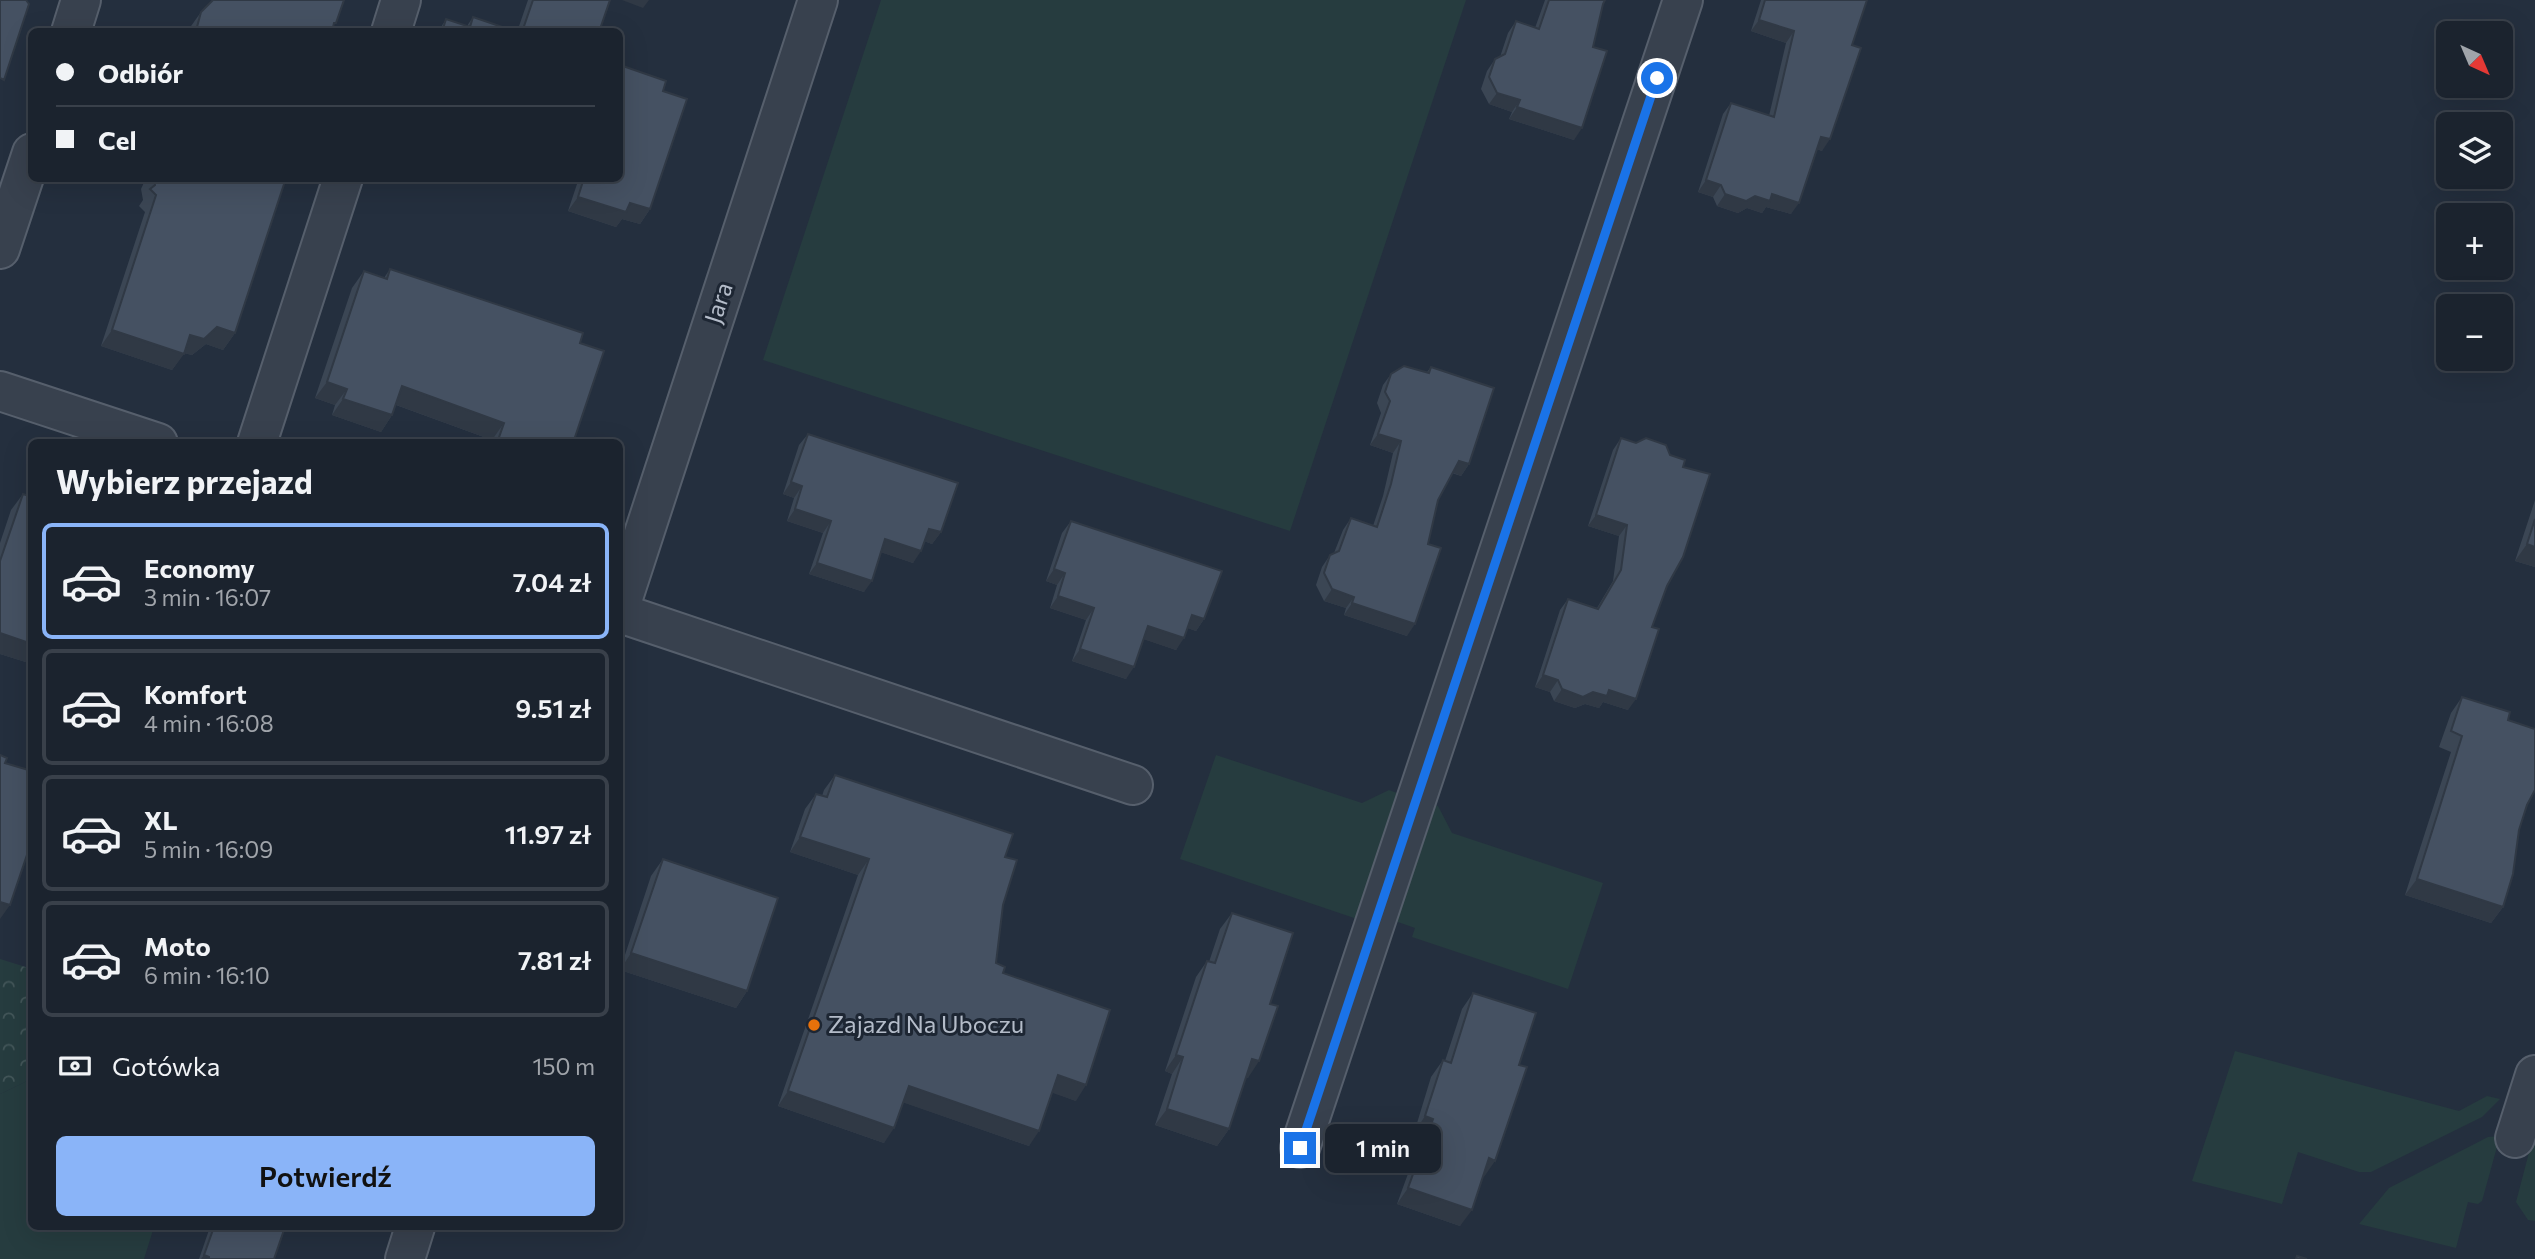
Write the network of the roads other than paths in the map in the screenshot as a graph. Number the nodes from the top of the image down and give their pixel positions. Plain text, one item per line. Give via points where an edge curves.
1 (81, 0) edge
2 (401, 0) edge
3 (818, 0) edge
4 (1683, 0) edge
5 (72, 28) edge
6 (392, 28) edge
7 (28, 165) edge
8 (342, 182) edge
9 (0, 249) edge
10 (0, 391) edge
11 (146, 439) edge
12 (258, 439) edge
13 (623, 596) edge
14 (623, 603) edge
15 (1133, 785) dead end
16 (2535, 1075) edge
17 (2515, 1138) dead end
18 (1300, 1148) dead end
19 (414, 1230) edge
20 (405, 1259) edge

1 - 5 street
2 - 6 street
3 - 13 street, Jara
4 - 18 street
7 - 9 street
8 - 12 street
10 - 11 street
14 - 15 street
16 - 17 street
19 - 20 street

